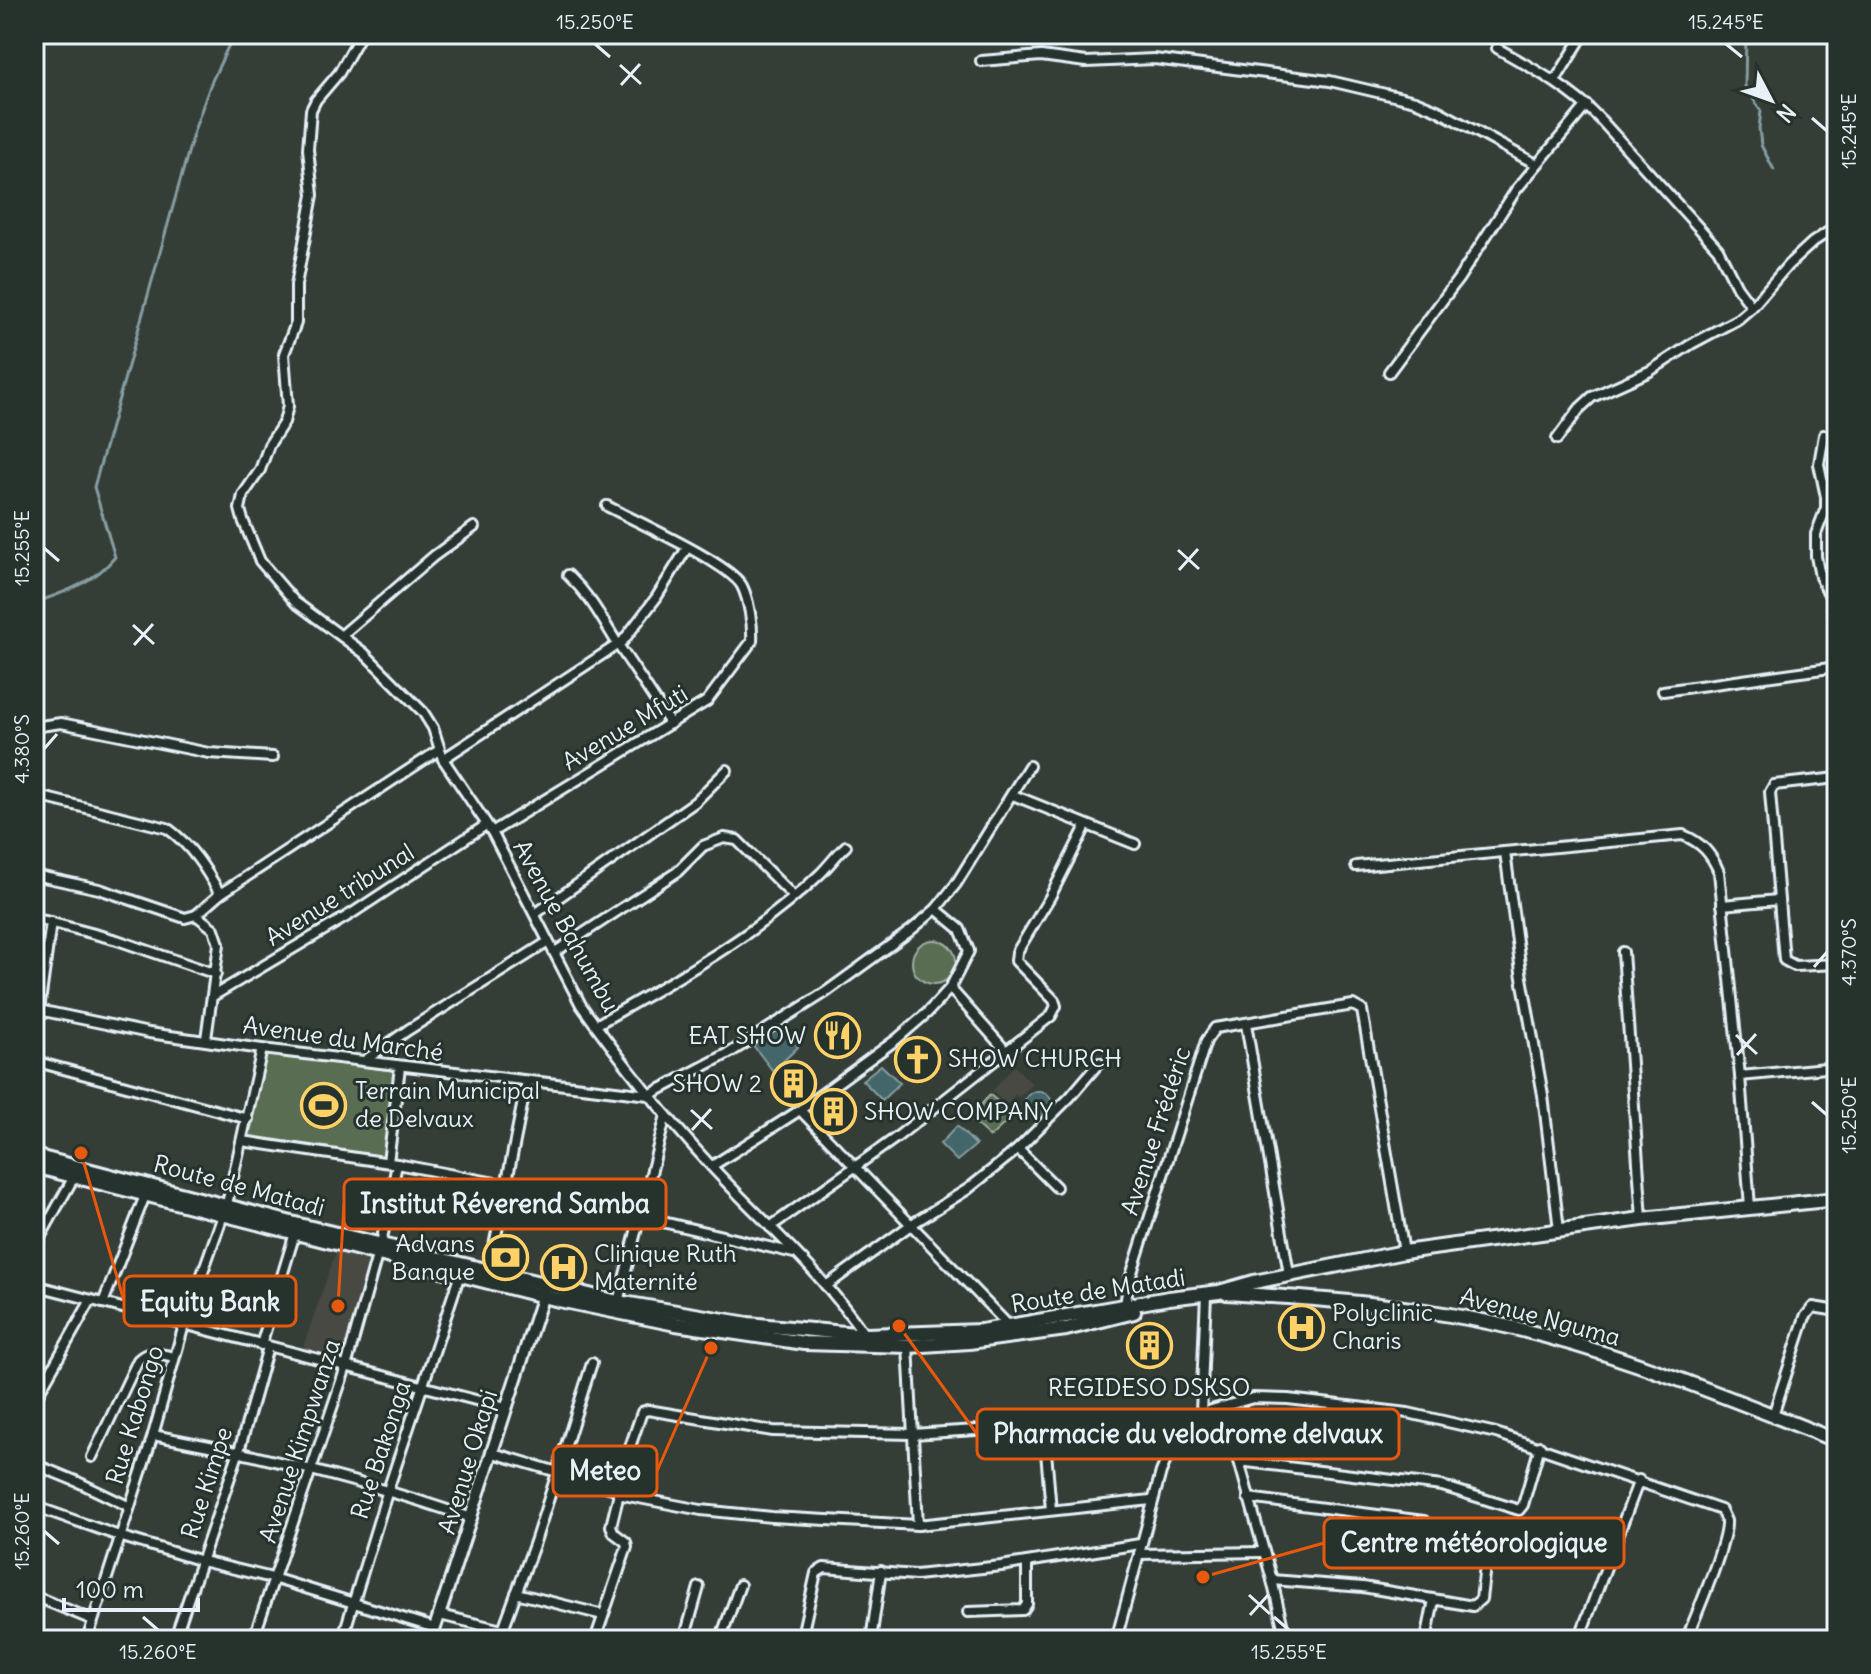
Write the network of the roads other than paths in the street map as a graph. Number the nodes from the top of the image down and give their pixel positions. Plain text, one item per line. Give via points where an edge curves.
1 (361, 34) edge
2 (1584, 34) edge
3 (1497, 48) dead end
4 (981, 61) dead end
5 (1555, 81) junction
6 (1587, 105) junction
7 (1536, 164) junction
8 (1837, 226) edge
9 (1752, 307) junction
10 (1389, 372) dead end
11 (1824, 435) dead end
12 (1557, 439) dead end
13 (607, 506) dead end
14 (474, 527) dead end
15 (687, 548) junction
16 (568, 575) dead end
17 (342, 635) junction
18 (1837, 643) edge
19 (619, 645) junction
20 (1837, 667) edge
21 (1663, 691) dead end
22 (670, 724) junction
23 (34, 733) edge
24 (441, 755) junction
25 (273, 757) dead end
26 (1029, 766) dead end
27 (727, 770) dead end
28 (1837, 778) edge
29 (34, 795) edge
30 (1013, 795) junction
31 (1086, 826) junction
32 (489, 828) junction
33 (1135, 844) dead end
34 (846, 846) dead end
35 (1505, 852) junction
36 (1356, 866) dead end
37 (34, 875) edge
38 (220, 894) junction
39 (793, 896) junction
40 (1778, 900) junction
41 (1722, 905) junction
42 (936, 909) junction
43 (535, 914) junction
44 (196, 915) junction
45 (34, 918) edge
46 (51, 922) junction
47 (548, 942) junction
48 (555, 952) junction
49 (1623, 952) dead end
50 (1837, 964) edge
51 (216, 974) junction
52 (950, 988) junction
53 (213, 996) junction
54 (36, 1009) edge
55 (34, 1024) edge
56 (1246, 1024) junction
57 (596, 1025) junction
58 (206, 1039) junction
59 (262, 1049) junction
60 (1006, 1051) junction
61 (34, 1061) edge
62 (363, 1062) junction
63 (1099, 1063) dead end
64 (400, 1067) junction
65 (1837, 1067) edge
66 (1740, 1076) junction
67 (527, 1081) junction
68 (649, 1095) junction
69 (800, 1110) junction
70 (666, 1115) junction
71 (248, 1119) junction
72 (242, 1141) junction
73 (1018, 1149) junction
74 (34, 1156) edge
75 (393, 1163) junction
76 (34, 1166) edge
77 (712, 1166) junction
78 (854, 1168) junction
79 (75, 1175) junction
80 (506, 1185) junction
81 (1056, 1187) dead end
82 (146, 1193) junction
83 (1837, 1199) edge
84 (1750, 1207) junction
85 (224, 1208) junction
86 (638, 1216) junction
87 (1642, 1219) junction
88 (912, 1224) junction
89 (770, 1227) junction
90 (1559, 1230) junction
91 (295, 1233) junction
92 (318, 1234) junction
93 (34, 1248) edge
94 (380, 1248) junction
95 (1404, 1252) junction
96 (795, 1254) junction
97 (489, 1271) junction
98 (1307, 1271) junction
99 (460, 1274) junction
100 (1289, 1274) junction
101 (34, 1285) edge
102 (826, 1286) junction
103 (544, 1290) junction
104 (1208, 1294) junction
105 (1305, 1298) junction
106 (91, 1300) junction
107 (618, 1302) junction
108 (103, 1303) junction
109 (1125, 1306) junction
110 (1837, 1311) edge
111 (184, 1325) junction
112 (723, 1326) junction
113 (1010, 1327) junction
114 (1032, 1329) junction
115 (868, 1340) junction
116 (264, 1346) junction
117 (908, 1346) junction
118 (174, 1357) junction
119 (592, 1363) dead end
120 (346, 1367) junction
121 (423, 1385) junction
122 (34, 1401) edge
123 (506, 1408) junction
124 (1201, 1413) junction
125 (1773, 1415) junction
126 (1009, 1428) dead end
127 (912, 1434) junction
128 (153, 1435) junction
129 (1045, 1440) dead end
130 (1837, 1441) edge
131 (1540, 1446) junction
132 (239, 1451) junction
133 (493, 1453) junction
134 (92, 1457) dead end
135 (1239, 1461) junction
136 (34, 1464) edge
137 (313, 1469) junction
138 (556, 1473) junction
139 (1639, 1480) junction
140 (388, 1490) junction
141 (618, 1492) junction
142 (1248, 1498) junction
143 (1151, 1500) junction
144 (34, 1506) edge
145 (128, 1506) junction
146 (1051, 1510) junction
147 (472, 1518) junction
148 (1424, 1521) dead end
149 (918, 1525) junction
150 (119, 1536) junction
151 (1139, 1549) junction
152 (1263, 1552) junction
153 (202, 1561) junction
154 (1027, 1562) junction
155 (1485, 1566) dead end
156 (881, 1571) junction
157 (276, 1579) junction
158 (1272, 1580) junction
159 (740, 1585) dead end
160 (699, 1587) dead end
161 (516, 1593) junction
162 (34, 1596) edge
163 (1434, 1600) junction
164 (354, 1602) junction
165 (968, 1612) dead end
166 (440, 1615) junction
167 (603, 1615) junction
168 (93, 1620) junction
169 (435, 1628) junction
170 (178, 1629) dead end
171 (1582, 1631) dead end
172 (501, 1635) edge
173 (1285, 1639) edge
174 (87, 1640) edge
175 (253, 1640) edge
176 (342, 1640) edge
177 (431, 1640) edge
178 (595, 1640) edge
179 (684, 1640) edge
180 (720, 1640) edge
181 (801, 1640) edge
182 (871, 1640) edge
183 (1116, 1640) edge
184 (1316, 1640) edge
185 (1426, 1640) edge
186 (1686, 1640) edge

1 - 17 street, Avenue Bahumbu via 311,110 313,195 296,285 296,323 284,354 288,406 240,509 260,561 295,602
2 - 5 street
3 - 5 street
4 - 7 street via 1041,56 1086,62 1154,59 1330,81 1415,101
5 - 6 street
6 - 7 street
6 - 9 street via 1718,249
7 - 10 street
8 - 9 street via 1779,274
9 - 12 street via 1650,371 1592,397
11 - 18 street via 1819,464 1826,508 1818,525 1816,556 1831,598
13 - 15 street
14 - 17 street
15 - 19 street
15 - 22 street, Avenue Mfuti via 715,561 743,587 752,633 746,652 707,701
16 - 19 street via 598,607
17 - 24 street, Avenue Bahumbu via 423,712
19 - 22 street
19 - 24 street
20 - 21 street
22 - 32 street, Avenue Mfuti
23 - 25 street via 40,726 61,723 209,753
24 - 32 street, Avenue Bahumbu
24 - 38 street
26 - 30 street
27 - 43 street via 695,802
28 - 40 street via 1771,788
29 - 38 street via 167,828 193,852
30 - 31 street
30 - 42 street
31 - 33 street
31 - 60 street via 1017,952 1016,961 1054,1000 1054,1011
32 - 43 street, Avenue Bahumbu
32 - 53 street, Avenue tribunal
34 - 39 street
35 - 36 street
35 - 41 street via 1683,835 1713,858
35 - 90 street
37 - 44 street via 99,889 185,918
38 - 44 street
39 - 48 street via 737,840 724,838 703,846 677,872
39 - 57 street via 700,965
40 - 41 street
40 - 50 street via 1784,960 1795,966
41 - 66 street
42 - 52 street via 960,929 969,951
42 - 68 street via 826,992 731,1052
43 - 47 street, Avenue Bahumbu
44 - 51 street via 217,937
45 - 46 street
46 - 51 street
46 - 54 street
47 - 48 street, Avenue Bahumbu
47 - 62 street
48 - 57 street, Avenue Bahumbu
49 - 87 street
51 - 53 street
52 - 60 street
52 - 69 street via 897,1039
53 - 58 street
54 - 55 street
54 - 58 street, Avenue du Marché
56 - 95 street, Avenue Frédéric via 1353,1005 1362,1010
56 - 100 street
56 - 109 street, Avenue Frédéric via 1210,1033
57 - 68 street, Avenue Bahumbu
58 - 59 street, Avenue du Marché
59 - 62 street, Avenue du Marché
59 - 71 street, Rue Kabongo
60 - 78 street
61 - 71 street
62 - 64 street, Avenue du Marché
63 - 73 street
64 - 67 street, Avenue du Marché
64 - 75 street, Avenue Kimpwanza
65 - 66 street
66 - 84 street
67 - 68 street, Avenue du Marché
67 - 80 street
68 - 70 street, Avenue Bahumbu
69 - 77 street
69 - 78 street
70 - 77 street, Avenue Bahumbu
70 - 86 street
71 - 72 street, Rue Kabongo
72 - 75 street
72 - 85 street, Rue Kabongo
73 - 81 street
73 - 88 street
74 - 85 main road, Route de Matadi
75 - 80 street
75 - 94 street, Avenue Kimpwanza
76 - 79 main road, Route de Matadi
77 - 89 street, Avenue Bahumbu
78 - 88 street
78 - 89 street
79 - 82 main road, Route de Matadi
79 - 93 street
80 - 86 street
80 - 97 street
82 - 85 main road, Route de Matadi
82 - 108 street
83 - 84 main road, Route de Matadi
84 - 87 main road, Route de Matadi
85 - 91 main road, Route de Matadi
85 - 92 main road, Route de Matadi
85 - 111 street, Rue Kabongo
86 - 96 street
86 - 107 street
87 - 90 main road, Route de Matadi
88 - 102 street
88 - 113 street
89 - 96 street, Avenue Bahumbu
90 - 95 main road, Route de Matadi
91 - 92 main road, Route de Matadi
91 - 116 street, Rue Kimpe
92 - 94 main road, Route de Matadi
94 - 97 main road, Route de Matadi
94 - 99 main road, Route de Matadi
94 - 120 street, Avenue Kimpwanza
95 - 98 main road, Route de Matadi
96 - 102 street, Avenue Bahumbu
97 - 103 main road, Route de Matadi
98 - 100 main road, Route de Matadi
98 - 105 main road
99 - 103 main road, Route de Matadi
99 - 121 street, Rue Bakonga
100 - 104 main road, Route de Matadi
101 - 106 street
102 - 115 street, Avenue Bahumbu
103 - 107 main road, Route de Matadi
103 - 112 main road, Route de Matadi via 625,1315
103 - 123 street, Avenue Okapi
104 - 105 main road, Avenue Nguma
104 - 109 main road, Route de Matadi
104 - 114 main road, Route de Matadi
104 - 124 street
105 - 125 main road, Avenue Nguma via 1452,1315 1557,1339
106 - 108 street
106 - 122 street
107 - 112 main road, Route de Matadi
108 - 111 street
109 - 114 main road, Route de Matadi
110 - 125 street via 1813,1307 1805,1317
111 - 116 street
111 - 118 street, Rue Kabongo
112 - 115 main road, Route de Matadi
113 - 114 main road, Route de Matadi
113 - 115 main road, Route de Matadi
114 - 117 main road, Route de Matadi
115 - 117 main road, Route de Matadi
116 - 120 street
116 - 132 street, Rue Kimpe
117 - 127 street
118 - 128 street, Rue Kabongo
118 - 134 street via 150,1352 138,1360
119 - 138 street
120 - 121 street
120 - 137 street, Avenue Kimpwanza
121 - 123 street
121 - 140 street, Rue Bakonga
123 - 133 street, Avenue Okapi
124 - 131 street via 1253,1398 1288,1399 1408,1413
124 - 135 street
124 - 143 street via 1171,1449
125 - 130 main road, Avenue Nguma
126 - 127 street
127 - 141 street via 773,1431 648,1410 642,1412
127 - 149 street
128 - 132 street
128 - 145 street, Rue Kabongo
129 - 146 street
131 - 135 street via 1519,1510 1442,1486
131 - 139 street
132 - 137 street
132 - 153 street, Rue Kimpe
133 - 138 street
133 - 147 street, Avenue Okapi
135 - 142 street
136 - 145 street
137 - 140 street
137 - 157 street, Avenue Kimpwanza
138 - 141 street
138 - 161 street
139 - 171 street
139 - 186 street via 1721,1510 1726,1519
140 - 147 street
140 - 164 street, Rue Bakonga
141 - 149 street via 701,1510
141 - 167 street via 611,1529 627,1547
142 - 148 street
142 - 152 street
143 - 146 street
143 - 151 street
144 - 150 street
145 - 150 street, Rue Kabongo
146 - 149 street
147 - 166 street, Avenue Okapi
150 - 153 street
150 - 168 street, Rue Kabongo
151 - 152 street
151 - 154 street
151 - 183 street
152 - 158 street
153 - 157 street
153 - 170 street, Rue Kimpe
154 - 156 street via 916,1575
154 - 165 street via 1023,1610
155 - 163 street via 1478,1604
156 - 181 street via 819,1570
156 - 182 street
157 - 164 street
157 - 175 street, Avenue Kimpwanza
158 - 163 street via 1363,1587
158 - 173 street
159 - 180 street
160 - 179 street
161 - 167 street
161 - 172 street
162 - 168 street
163 - 185 street
164 - 169 street
164 - 176 street, Rue Bakonga
166 - 169 street, Avenue Okapi
166 - 172 street
167 - 178 street
168 - 174 street, Rue Kabongo
169 - 177 street, Avenue Okapi
173 - 184 street

